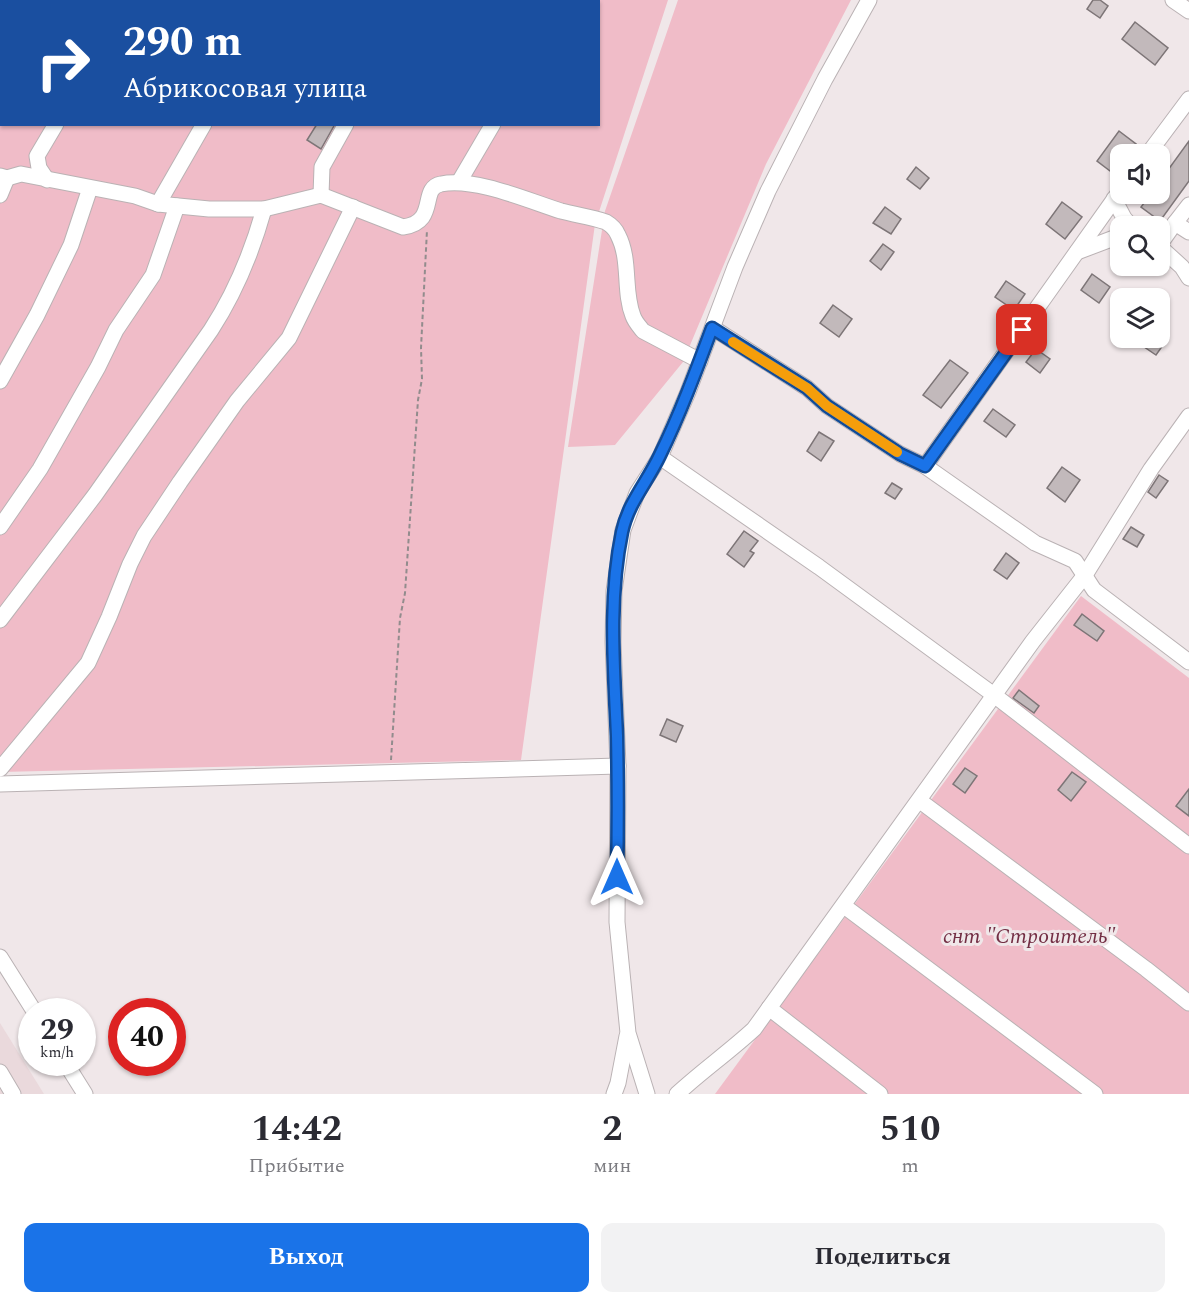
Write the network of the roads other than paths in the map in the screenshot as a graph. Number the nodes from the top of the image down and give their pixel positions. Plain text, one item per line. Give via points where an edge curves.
1 (869, 0) edge
2 (1173, 0) edge
3 (1189, 11) edge
4 (1189, 99) edge
5 (55, 126) edge
6 (203, 126) edge
7 (345, 126) edge
8 (492, 126) edge
9 (1155, 144) edge
10 (3, 177) edge
11 (47, 180) junction
12 (459, 182) junction
13 (90, 188) junction
14 (0, 195) edge
15 (321, 195) junction
16 (158, 204) junction
17 (1112, 204) edge
18 (1189, 205) edge
19 (177, 206) junction
20 (353, 207) junction
21 (264, 209) junction
22 (1175, 223) junction
23 (1170, 230) edge
24 (1189, 232) edge
25 (1110, 240) edge
26 (1077, 252) junction
27 (1170, 255) edge
28 (1189, 278) edge
29 (712, 328) junction
30 (700, 361) junction
31 (0, 381) edge
32 (1188, 418) edge
33 (660, 457) junction
34 (925, 466) junction
35 (0, 527) edge
36 (1085, 575) junction
37 (0, 620) edge
38 (1189, 662) edge
39 (994, 695) junction
40 (618, 766) junction
41 (0, 769) edge
42 (0, 784) edge
43 (920, 801) junction
44 (1189, 846) edge
45 (844, 906) junction
46 (0, 957) edge
47 (26, 998) edge
48 (1189, 1003) edge
49 (769, 1008) junction
50 (628, 1033) junction
51 (0, 1072) edge
52 (74, 1076) edge
53 (13, 1094) edge
54 (85, 1094) edge
55 (614, 1094) edge
56 (647, 1094) edge
57 (677, 1094) edge
58 (880, 1094) edge
59 (1095, 1094) edge

1 - 29 street via 768,191
2 - 3 street
4 - 9 street
5 - 11 street via 37,156
6 - 16 street
7 - 15 street via 322,167
8 - 12 street
10 - 11 street via 21,174
10 - 14 street
11 - 13 street
12 - 20 street via 434,186 425,216 414,225 403,226
12 - 30 street via 608,223 623,245 633,316 643,332
13 - 16 street
13 - 31 street via 70,245
15 - 20 street
15 - 21 street
16 - 19 street
17 - 26 street
18 - 22 street
19 - 21 street
19 - 35 street via 153,275 116,330 40,469
20 - 41 street via 289,338 237,401 144,536 88,663
21 - 37 street via 226,307 95,495
22 - 23 street
22 - 24 street
25 - 26 street
26 - 34 street
27 - 28 street
29 - 30 street
29 - 34 street via 807,388 827,406 900,454
30 - 33 street
32 - 36 street
33 - 39 street
33 - 40 street via 637,493 623,530 615,581
34 - 36 street via 1035,543 1075,561
36 - 38 street via 1094,590
36 - 39 street
39 - 43 street
39 - 44 street
40 - 42 street
40 - 50 street via 617,922
43 - 45 street
43 - 48 street
45 - 49 street
45 - 59 street
46 - 47 street
49 - 57 street via 754,1029
49 - 58 street
50 - 55 street
50 - 56 street
51 - 53 street
52 - 54 street

